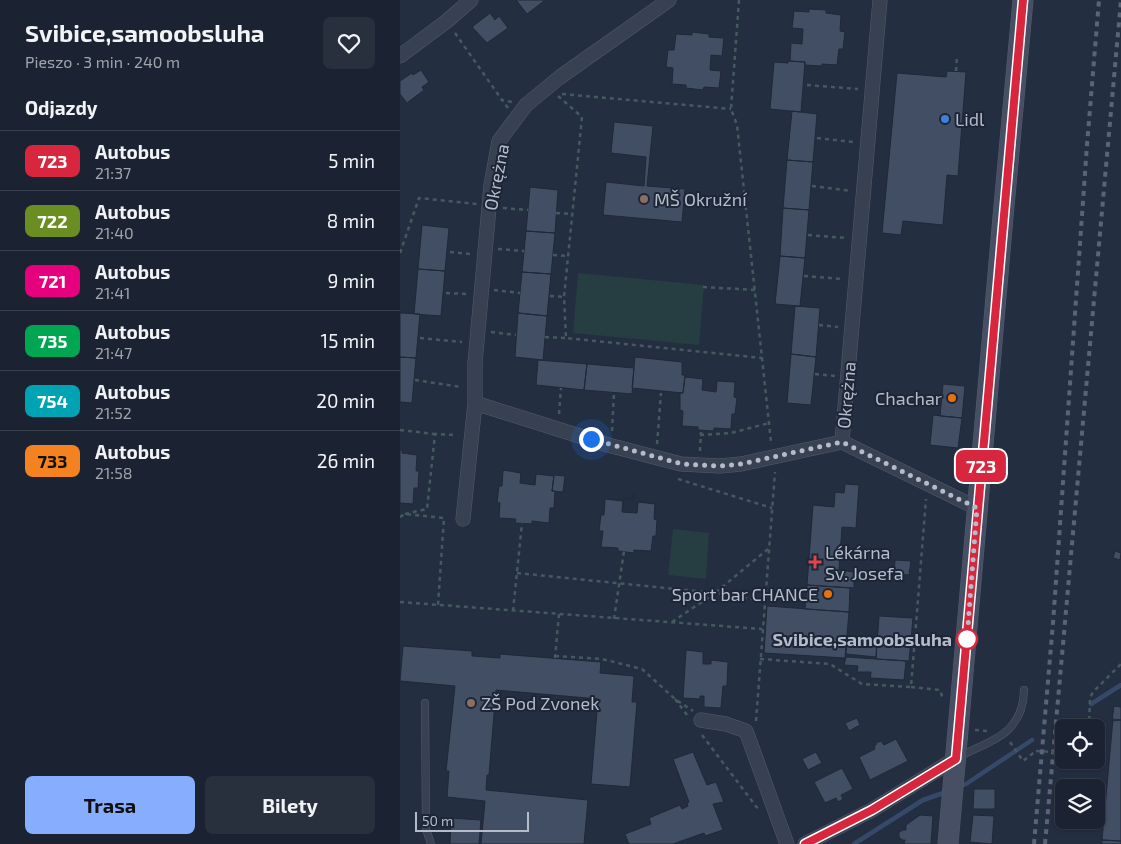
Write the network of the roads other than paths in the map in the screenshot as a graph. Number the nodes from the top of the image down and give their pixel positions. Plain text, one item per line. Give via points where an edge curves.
1 (471, 0) edge
2 (669, 0) edge
3 (880, 0) edge
4 (1023, 0) edge
5 (400, 56) edge
6 (475, 403) junction
7 (842, 442) junction
8 (977, 508) junction
9 (463, 519) dead end
10 (1024, 690) dead end
11 (425, 703) dead end
12 (697, 724) road end
13 (956, 759) junction
14 (431, 844) edge
15 (787, 844) edge
16 (805, 844) edge
17 (948, 844) edge

1 - 5 street
2 - 6 street, Okrężna via 526,105 499,141 491,185 494,206 474,363
3 - 7 street, Okrężna
4 - 8 main road
6 - 7 street, Okrężna via 608,444 700,466 741,464
6 - 9 street, Okrężna
7 - 8 street
8 - 13 main road
10 - 13 lane via 1015,724 1005,733
11 - 14 lane via 426,829
12 - 15 street via 726,724 746,730
13 - 16 street via 872,810
13 - 17 main road

